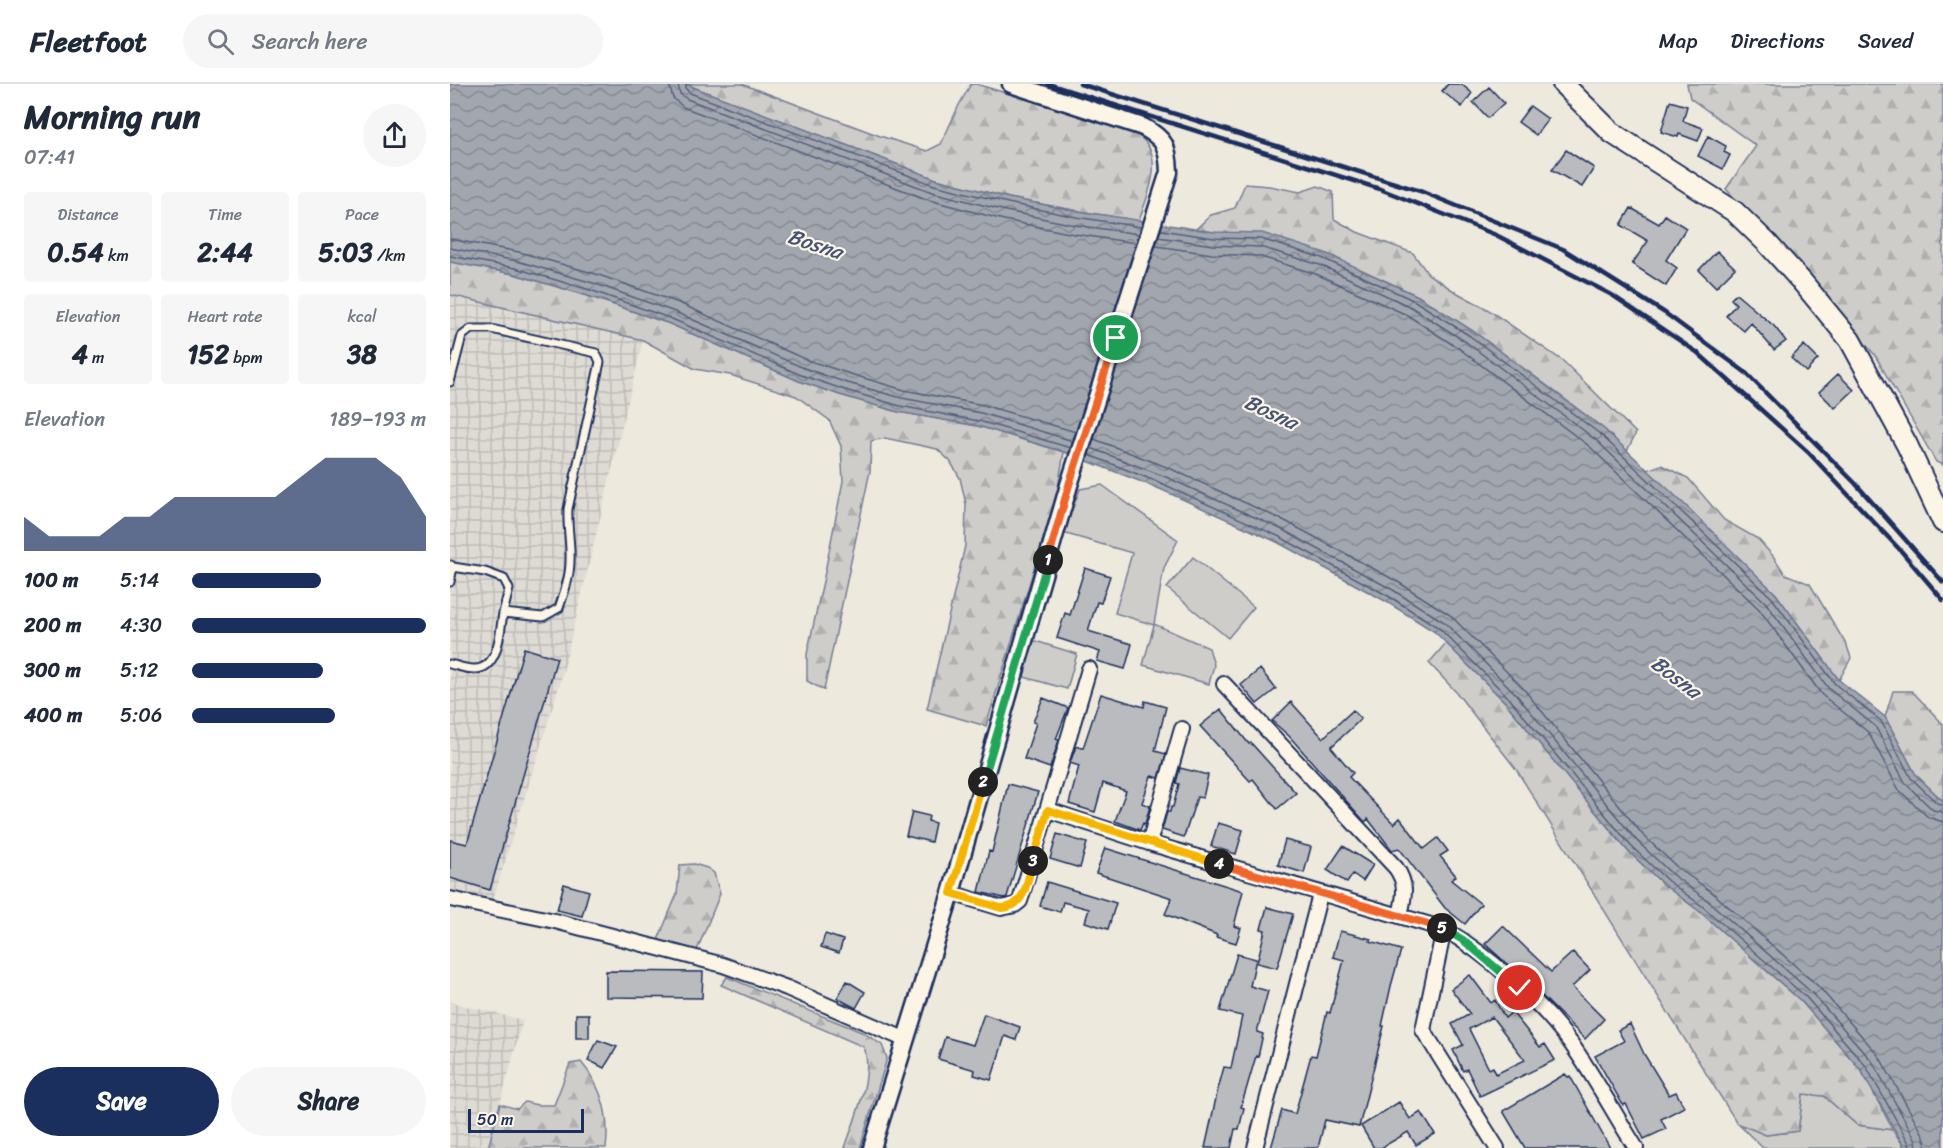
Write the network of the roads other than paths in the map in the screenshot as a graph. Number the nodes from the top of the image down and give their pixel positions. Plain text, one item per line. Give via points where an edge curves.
1 (1011, 84) edge
2 (1563, 84) edge
3 (450, 382) edge
4 (1943, 522) edge
5 (451, 566) edge
6 (450, 582) edge
7 (503, 613) junction
8 (450, 664) edge
9 (1089, 669) dead end
10 (1224, 684) dead end
11 (1182, 729) dead end
12 (1048, 810) junction
13 (1149, 843) junction
14 (951, 893) junction
15 (1320, 894) junction
16 (450, 899) edge
17 (1400, 916) junction
18 (1444, 929) junction
19 (904, 1039) junction
20 (872, 1148) edge
21 (1255, 1148) edge
22 (1497, 1148) edge
23 (1636, 1148) edge

1 - 14 street via 1160,136 1168,152 1168,171 1069,485
2 - 4 main road via 1612,133 1735,212 1804,284 1850,340
3 - 7 lane via 462,336 471,329 491,329 597,352 600,362 567,509 570,564 559,608 543,617
5 - 6 lane
5 - 7 lane via 504,579 509,589
7 - 8 lane via 490,664 477,670
9 - 12 street
10 - 17 street via 1396,868 1405,888
11 - 13 street
12 - 13 street
12 - 14 street via 1023,895 1015,905 1001,908
13 - 15 street
14 - 19 street
15 - 17 street
15 - 21 street
16 - 19 street via 555,921 723,965
17 - 18 street
18 - 22 street via 1423,1030
18 - 23 street via 1520,988 1569,1041
19 - 20 street

